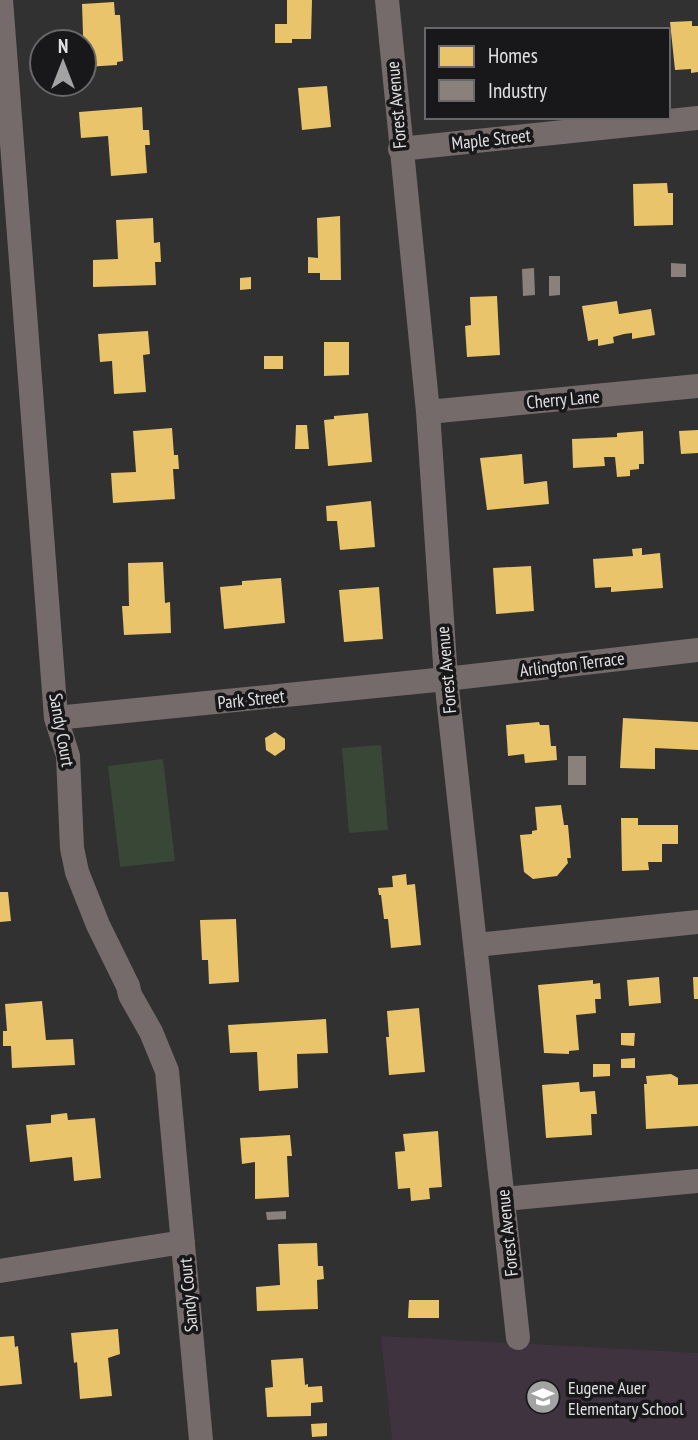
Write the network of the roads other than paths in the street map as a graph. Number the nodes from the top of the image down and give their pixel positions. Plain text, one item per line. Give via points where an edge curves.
1 (1, 0) edge
2 (387, 0) edge
3 (698, 118) edge
4 (400, 149) junction
5 (698, 386) edge
6 (428, 412) junction
7 (698, 650) edge
8 (446, 679) junction
9 (56, 718) junction
10 (698, 922) edge
11 (476, 945) junction
12 (698, 1181) edge
13 (504, 1199) junction
14 (183, 1242) junction
15 (0, 1271) edge
16 (518, 1338) dead end
17 (201, 1440) edge

1 - 9 street, Sandy Court
2 - 4 street, Forest Avenue
3 - 4 street, Maple Street
4 - 6 street, Forest Avenue
5 - 6 street, Cherry Lane
6 - 8 street, Forest Avenue
7 - 8 street, Arlington Terrace
8 - 9 street, Park Street
8 - 11 street, Forest Avenue
9 - 14 street, Sandy Court via 68,757 77,872 167,1071
10 - 11 street
11 - 13 street, Forest Avenue
12 - 13 street
13 - 16 street, Forest Avenue
14 - 15 street
14 - 17 street, Sandy Court

